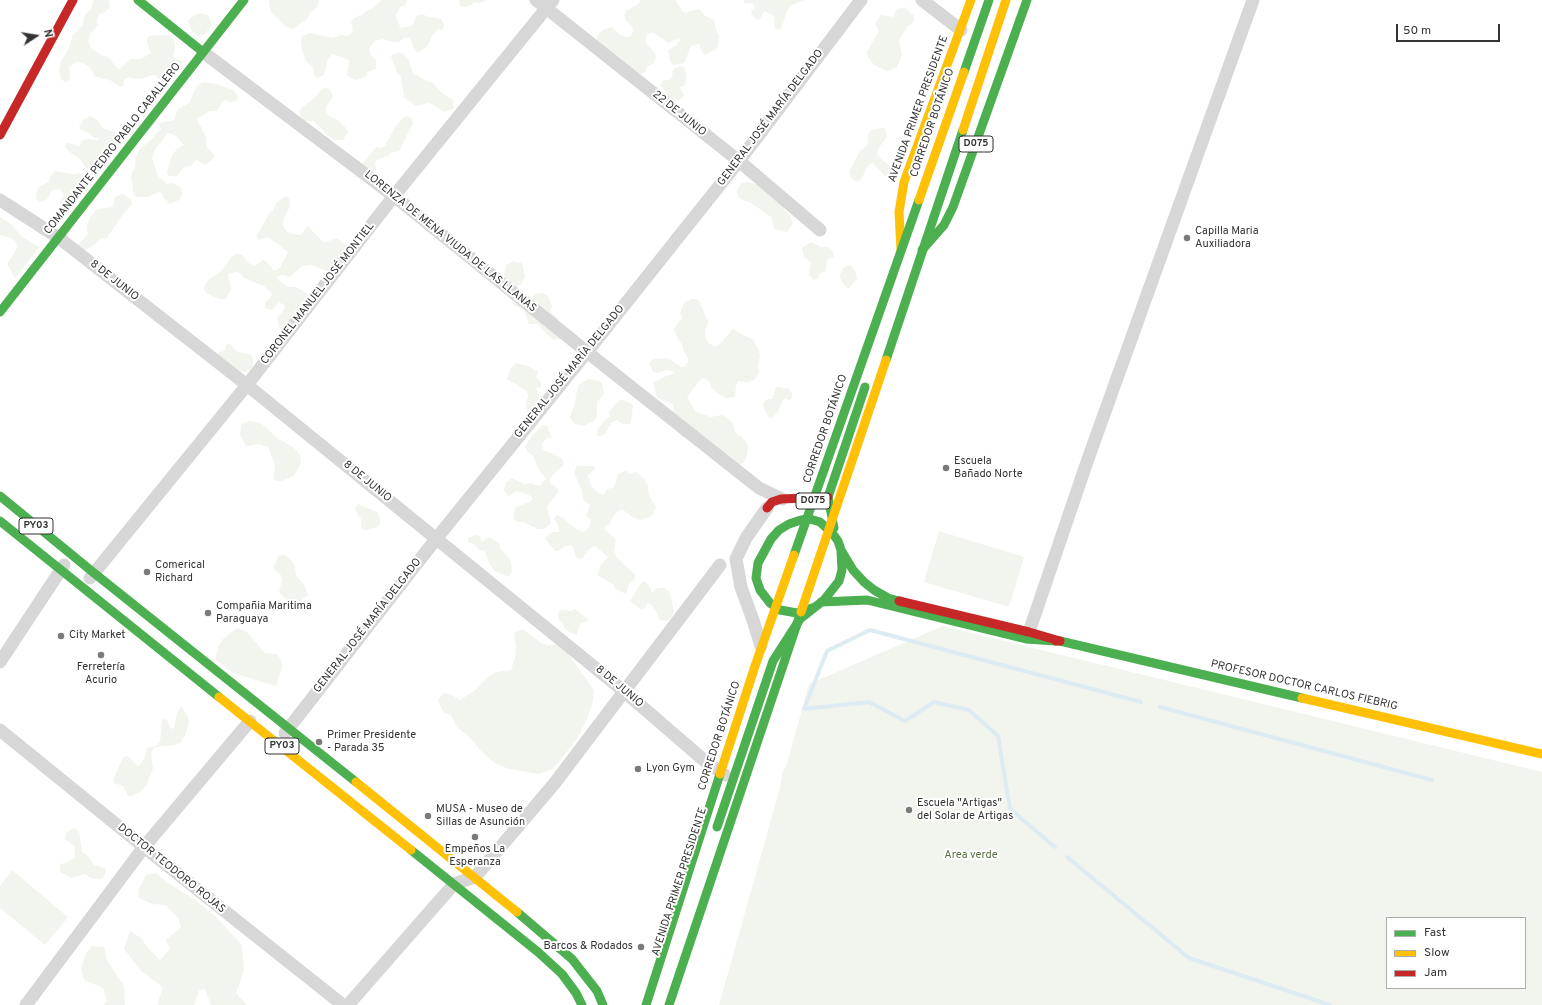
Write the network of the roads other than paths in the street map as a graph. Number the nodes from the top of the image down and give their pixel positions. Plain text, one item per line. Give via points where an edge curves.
1 (73, 0) edge
2 (138, 0) edge
3 (244, 0) edge
4 (861, 0) edge
5 (922, 0) edge
6 (971, 0) edge
7 (989, 0) edge
8 (1006, 0) edge
9 (1027, 0) edge
10 (1253, 0) edge
11 (546, 3) edge
12 (960, 30) junction
13 (203, 52) junction
14 (0, 134) edge
15 (739, 161) junction
16 (394, 196) junction
17 (0, 200) edge
18 (820, 230) dead end
19 (59, 238) junction
20 (0, 312) edge
21 (587, 352) junction
22 (869, 376) dead end
23 (248, 385) junction
24 (759, 488) junction
25 (0, 496) edge
26 (828, 497) junction
27 (783, 499) junction
28 (767, 508) junction
29 (0, 521) edge
30 (794, 522) junction
31 (436, 539) junction
32 (770, 542) junction
33 (840, 546) junction
34 (72, 555) junction
35 (720, 565) dead end
36 (61, 570) junction
37 (94, 573) junction
38 (756, 578) junction
39 (83, 588) junction
40 (818, 604) junction
41 (1029, 632) junction
42 (1060, 641) junction
43 (764, 660) junction
44 (0, 662) edge
45 (625, 692) junction
46 (250, 721) junction
47 (289, 728) junction
48 (0, 730) edge
49 (278, 743) junction
50 (1542, 754) edge
51 (726, 776) junction
52 (715, 835) dead end
53 (144, 847) junction
54 (475, 877) junction
55 (454, 884) junction
56 (562, 974) junction
57 (663, 1003) edge
58 (26, 1005) edge
59 (343, 1005) edge
60 (348, 1005) edge
61 (576, 1005) edge
62 (582, 1005) edge
63 (603, 1005) edge
64 (647, 1005) edge

1 - 14 main road
2 - 13 main road, LORENZA DE MENA VIUDA DE LAS LLANAS
3 - 13 main road, COMANDANTE PEDRO PABLO CABALLERO
4 - 15 street, GENERAL JOSÉ MARÍA DELGADO
5 - 12 street
6 - 12 main road, AVENIDA PRIMER PRESIDENTE / D075
7 - 64 main road, CORREDOR BOTÁNICO / D075, bridge via 755,666
8 - 57 main road, D075, bridge via 907,297
9 - 12 main road, AVENIDA PRIMER PRESIDENTE / D075 via 948,219 905,274 899,212 900,196
10 - 41 street via 1088,459
11 - 15 street, 22 DE JUNIO
11 - 16 street, CORONEL MANUEL JOSÉ MONTIEL
13 - 16 street, LORENZA DE MENA VIUDA DE LAS LLANAS
13 - 19 main road, COMANDANTE PEDRO PABLO CABALLERO
15 - 18 street, 22 DE JUNIO
15 - 21 street, GENERAL JOSÉ MARÍA DELGADO
16 - 21 street, LORENZA DE MENA VIUDA DE LAS LLANAS
16 - 23 street, CORONEL MANUEL JOSÉ MONTIEL
17 - 19 street, 8 DE JUNIO
19 - 20 main road, COMANDANTE PEDRO PABLO CABALLERO
19 - 23 street, 8 DE JUNIO
21 - 24 street, LORENZA DE MENA VIUDA DE LAS LLANAS
21 - 31 street, GENERAL JOSÉ MARÍA DELGADO
22 - 26 main road, AVENIDA PRIMER PRESIDENTE / D075
23 - 31 street, 8 DE JUNIO
23 - 37 street, CORONEL MANUEL JOSÉ MONTIEL
24 - 27 street, LORENZA DE MENA VIUDA DE LAS LLANAS
24 - 28 street, LORENZA DE MENA VIUDA DE LAS LLANAS
25 - 34 main road, PY03
26 - 27 main road
26 - 30 main road, AVENIDA PRIMER PRESIDENTE / D075
26 - 33 main road, AVENIDA PRIMER PRESIDENTE / D075
27 - 28 main road via 772,502
28 - 32 street, LORENZA DE MENA VIUDA DE LAS LLANAS
28 - 43 street via 746,538 736,559 741,587
29 - 36 main road, PY03
30 - 32 main road, AVENIDA PRIMER PRESIDENTE / D075 via 779,530
30 - 33 main road, AVENIDA PRIMER PRESIDENTE / D075 via 810,519 820,522 833,534
31 - 45 street, 8 DE JUNIO
31 - 47 street, GENERAL JOSÉ MARÍA DELGADO
32 - 38 main road, AVENIDA PRIMER PRESIDENTE / D075 via 758,563
33 - 40 main road, AVENIDA PRIMER PRESIDENTE / D075 via 843,560 839,581
33 - 41 main road, PROFESOR DOCTOR CARLOS FIEBRIG via 853,570 864,582 888,598
34 - 36 street
34 - 37 main road, PY03
35 - 45 street
36 - 39 main road, PY03
36 - 44 street
37 - 39 street, CORONEL MANUEL JOSÉ MONTIEL
37 - 47 main road, PY03
38 - 40 main road via 760,590 770,603 780,610 797,613
38 - 43 main road, AVENIDA PRIMER PRESIDENTE / D075 via 766,642
39 - 46 main road, PY03
40 - 42 main road, PROFESOR DOCTOR CARLOS FIEBRIG via 849,600 874,602 1026,639
40 - 52 main road, AVENIDA PRIMER PRESIDENTE / D075 via 800,619 773,661
41 - 42 main road, PROFESOR DOCTOR CARLOS FIEBRIG
42 - 50 main road, PROFESOR DOCTOR CARLOS FIEBRIG
43 - 51 main road, AVENIDA PRIMER PRESIDENTE / D075
45 - 51 street, 8 DE JUNIO via 706,762
45 - 54 street via 554,784
46 - 49 main road, PY03
46 - 53 street
47 - 49 street, GENERAL JOSÉ MARÍA DELGADO
47 - 54 main road, PY03
48 - 53 street, DOCTOR TEODORO ROJAS
49 - 55 main road, PY03
51 - 64 main road, AVENIDA PRIMER PRESIDENTE / D075 via 657,992
53 - 58 street
53 - 59 street, DOCTOR TEODORO ROJAS
54 - 55 street
54 - 63 main road, PY03 via 572,958 597,991
55 - 56 main road, PY03
55 - 60 street
56 - 61 main road
56 - 62 main road, PY03

